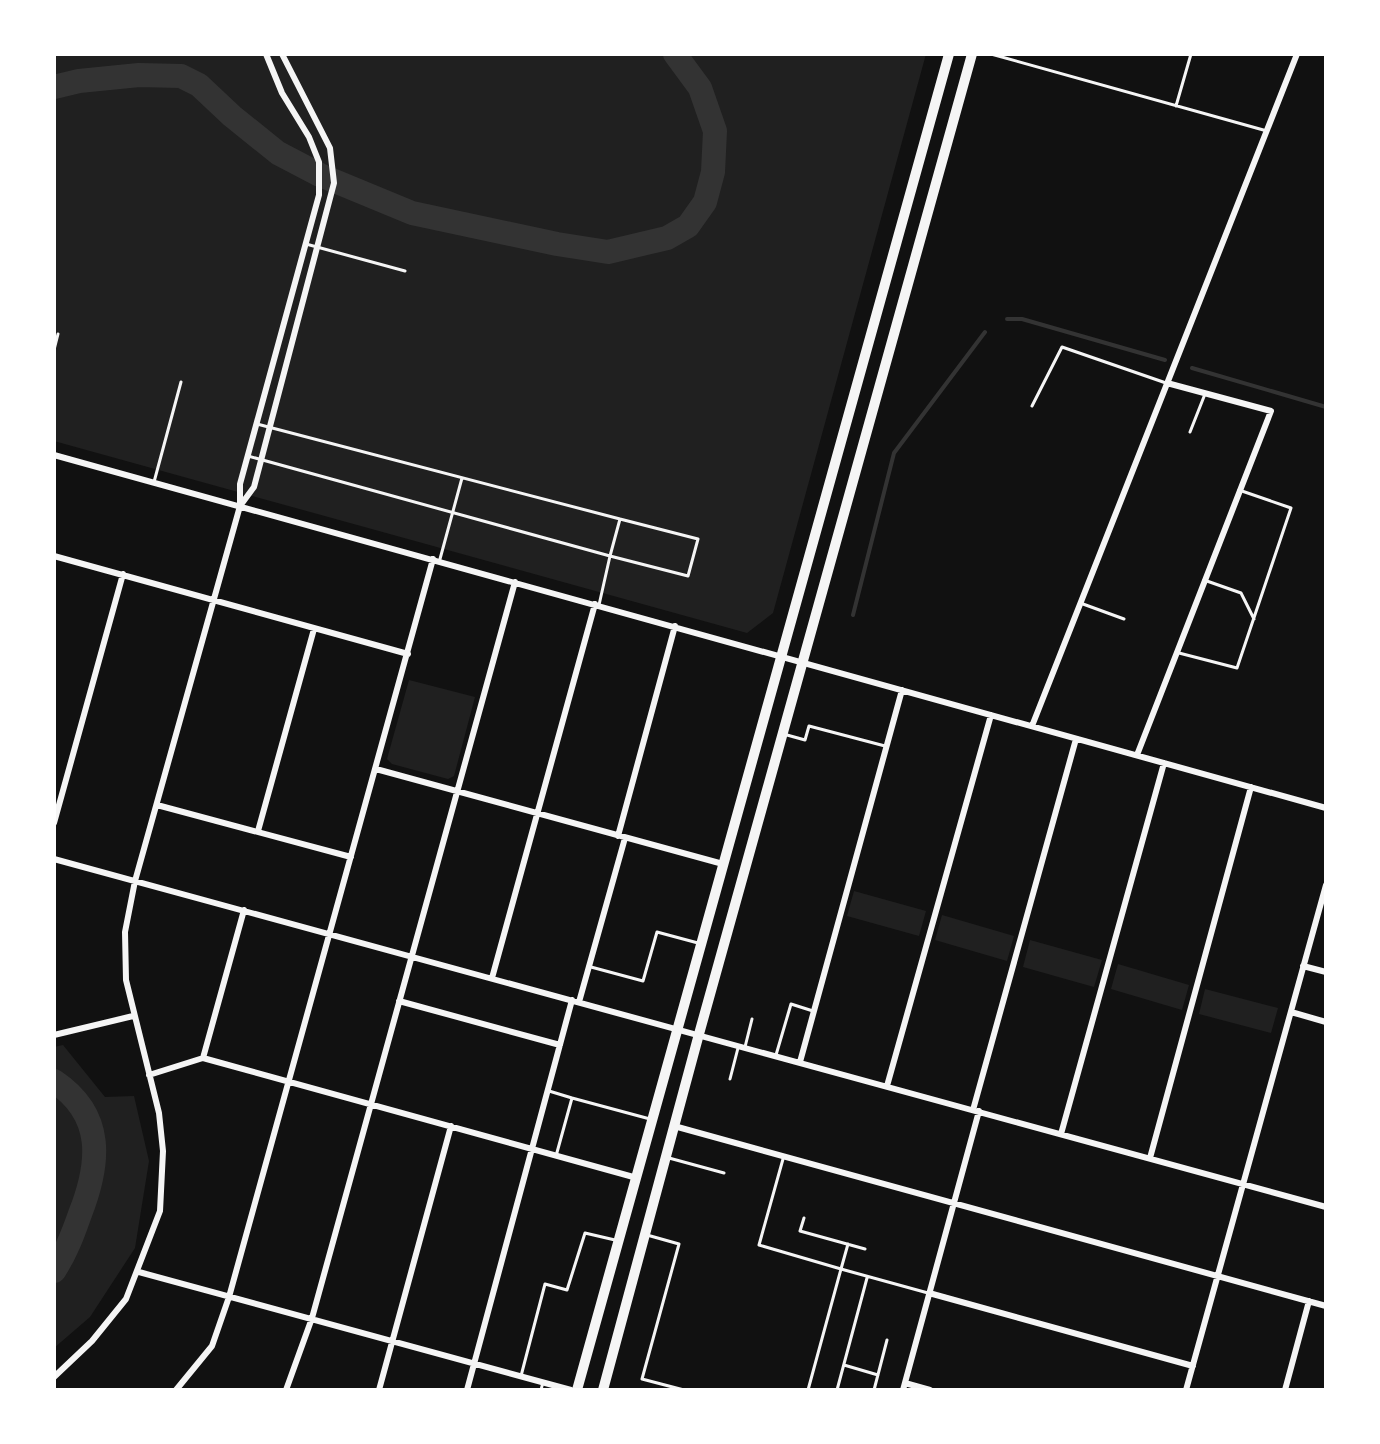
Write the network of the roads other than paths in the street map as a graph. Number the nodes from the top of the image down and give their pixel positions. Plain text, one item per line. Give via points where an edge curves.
1 (266, 54) edge
2 (282, 54) edge
3 (949, 54) edge
4 (972, 54) edge
5 (991, 54) edge
6 (1191, 54) edge
7 (1297, 54) edge
8 (1176, 106) junction
9 (1267, 131) junction
10 (306, 244) junction
11 (319, 247) junction
12 (405, 271) dead end
13 (58, 334) dead end
14 (54, 350) edge
15 (181, 382) dead end
16 (1167, 383) junction
17 (1205, 393) junction
18 (1032, 406) dead end
19 (256, 424) junction
20 (270, 428) junction
21 (1190, 432) dead end
22 (54, 455) edge
23 (248, 456) junction
24 (261, 460) junction
25 (462, 478) junction
26 (154, 482) junction
27 (1239, 490) junction
28 (240, 506) junction
29 (453, 513) junction
30 (620, 519) junction
31 (54, 556) edge
32 (610, 556) junction
33 (437, 560) junction
34 (123, 574) junction
35 (1204, 580) junction
36 (515, 582) junction
37 (215, 600) junction
38 (1081, 603) junction
39 (597, 604) junction
40 (1124, 619) dead end
41 (1254, 619) junction
42 (675, 626) junction
43 (314, 629) junction
44 (1176, 653) junction
45 (408, 654) junction
46 (782, 656) junction
47 (804, 662) junction
48 (902, 690) junction
49 (991, 715) junction
50 (1032, 726) junction
51 (783, 734) junction
52 (1076, 739) junction
53 (886, 747) junction
54 (1137, 755) junction
55 (1164, 763) junction
56 (376, 769) junction
57 (1251, 787) junction
58 (457, 792) junction
59 (157, 805) junction
60 (1326, 808) edge
61 (538, 813) junction
62 (54, 823) edge
63 (258, 831) junction
64 (622, 837) junction
65 (351, 857) junction
66 (54, 859) edge
67 (724, 864) junction
68 (135, 881) junction
69 (1326, 885) edge
70 (244, 910) junction
71 (330, 934) junction
72 (702, 944) junction
73 (412, 957) junction
74 (1303, 966) junction
75 (589, 967) junction
76 (1326, 972) edge
77 (492, 978) junction
78 (399, 1001) junction
79 (576, 1001) junction
80 (814, 1011) junction
81 (1291, 1012) junction
82 (133, 1016) junction
83 (752, 1019) dead end
84 (1326, 1022) edge
85 (679, 1029) junction
86 (699, 1034) junction
87 (54, 1035) edge
88 (560, 1045) junction
89 (742, 1046) junction
90 (776, 1055) junction
91 (203, 1058) junction
92 (800, 1062) junction
93 (149, 1075) junction
94 (730, 1079) dead end
95 (290, 1081) junction
96 (887, 1086) junction
97 (548, 1090) junction
98 (572, 1098) junction
99 (370, 1103) junction
100 (976, 1111) junction
101 (651, 1119) junction
102 (674, 1125) junction
103 (451, 1126) junction
104 (1061, 1134) junction
105 (531, 1149) junction
106 (556, 1156) junction
107 (784, 1156) junction
108 (665, 1157) junction
109 (1150, 1158) junction
110 (724, 1173) dead end
111 (637, 1178) junction
112 (1243, 1184) junction
113 (954, 1203) junction
114 (1326, 1207) edge
115 (804, 1218) dead end
116 (644, 1235) junction
117 (619, 1241) junction
118 (848, 1244) junction
119 (865, 1249) dead end
120 (841, 1269) junction
121 (139, 1272) junction
122 (868, 1276) junction
123 (1217, 1276) junction
124 (929, 1293) junction
125 (229, 1297) junction
126 (1309, 1301) junction
127 (1326, 1306) edge
128 (312, 1318) junction
129 (393, 1340) junction
130 (887, 1340) dead end
131 (474, 1363) junction
132 (844, 1365) junction
133 (1193, 1366) junction
134 (878, 1375) junction
135 (521, 1376) junction
136 (54, 1377) edge
137 (542, 1386) edge
138 (904, 1386) edge
139 (176, 1390) edge
140 (286, 1390) edge
141 (379, 1390) edge
142 (467, 1390) edge
143 (574, 1390) edge
144 (603, 1390) edge
145 (684, 1390) edge
146 (808, 1390) edge
147 (837, 1390) edge
148 (874, 1390) edge
149 (930, 1390) edge
150 (1186, 1390) edge
151 (1285, 1390) edge

1 - 10 street via 319,162 319,195
2 - 11 street via 320,127 333,165 332,199
3 - 46 highway
4 - 47 highway
5 - 8 lane
6 - 8 lane
7 - 9 street
8 - 9 lane
9 - 16 street
10 - 11 lane
10 - 19 street
11 - 12 lane
11 - 20 street
13 - 14 lane
15 - 26 lane
16 - 17 street
16 - 18 lane via 1062,347
16 - 38 street
17 - 21 lane
17 - 27 street via 1271,411
19 - 20 lane
19 - 23 street
20 - 24 street
20 - 25 lane
22 - 26 street
23 - 24 lane
23 - 28 street
24 - 28 street via 254,487
24 - 29 lane
25 - 29 lane
25 - 30 lane
26 - 28 street
27 - 35 street
27 - 41 lane via 1291,508
28 - 33 street
28 - 37 street
29 - 32 lane
29 - 33 lane
30 - 32 lane
30 - 32 lane via 698,539 695,551 688,576
31 - 34 street
32 - 39 lane
33 - 36 street
33 - 45 street
34 - 37 street
34 - 62 street
35 - 41 lane via 1241,593
35 - 44 street
36 - 39 street
36 - 58 street
37 - 43 street
37 - 59 street
38 - 40 lane
38 - 50 street
39 - 42 street
39 - 61 street
41 - 44 lane via 1237,668
42 - 46 street
42 - 64 street
43 - 45 street
43 - 63 street
44 - 54 street
45 - 56 street
46 - 47 street
46 - 67 highway
47 - 48 street
47 - 51 highway
48 - 49 street
48 - 53 street
49 - 50 street
49 - 96 street
50 - 52 street
51 - 53 lane via 805,740 809,726
51 - 86 highway
52 - 54 street
52 - 100 street
53 - 80 street
54 - 55 street
55 - 57 street
55 - 104 street
56 - 58 street
56 - 65 street
57 - 60 street
57 - 109 street
58 - 61 street
58 - 73 street
59 - 63 street
59 - 68 street
61 - 64 street
61 - 77 street
63 - 65 street
64 - 67 street
64 - 75 street
65 - 71 street
66 - 68 street
67 - 72 highway
68 - 70 street
68 - 82 street via 124,953
69 - 74 street
70 - 71 street
70 - 91 street
71 - 73 street
71 - 95 street
72 - 75 lane via 657,932 643,981
72 - 85 highway
73 - 77 street
73 - 78 street
74 - 76 street
74 - 81 street
75 - 79 street
77 - 79 street
78 - 88 street
78 - 99 street
79 - 85 street
79 - 88 street
80 - 90 lane via 791,1004
80 - 92 street
81 - 84 street
81 - 112 street
82 - 87 street
82 - 93 street
83 - 89 lane
85 - 86 street
85 - 101 highway
86 - 89 street
86 - 102 highway
88 - 97 street
89 - 90 street
89 - 94 lane
90 - 92 street
91 - 93 street
91 - 95 street
92 - 96 street
93 - 121 street via 159,1113 163,1183 160,1211
95 - 99 street
95 - 125 street
96 - 100 street
97 - 98 lane
97 - 105 street
98 - 101 lane
98 - 106 lane
99 - 103 street
99 - 128 street
100 - 104 street
100 - 113 street
101 - 111 highway
102 - 107 street
102 - 108 highway
103 - 105 street
103 - 129 street
104 - 109 street
105 - 106 street
105 - 131 street
106 - 111 street
107 - 113 street
107 - 120 lane via 759,1245
108 - 110 lane
108 - 116 highway
109 - 112 street
111 - 117 highway
112 - 114 street
112 - 123 street
113 - 123 street
113 - 124 street
115 - 118 lane via 800,1231
116 - 144 highway
116 - 145 lane via 679,1244 642,1379
117 - 135 lane via 585,1233 567,1290 545,1284
117 - 143 highway
118 - 119 lane
118 - 120 lane
120 - 122 lane
120 - 146 lane
121 - 125 street
121 - 136 street via 126,1299 92,1341
122 - 124 lane
122 - 132 lane
123 - 126 street
123 - 133 street
124 - 133 street
124 - 138 street
125 - 128 street
125 - 139 street via 212,1346
126 - 127 street
126 - 151 street
128 - 129 street
128 - 140 street
129 - 131 street
129 - 141 street
130 - 134 lane
131 - 135 street
131 - 142 street
132 - 134 lane
132 - 147 lane
133 - 150 street
134 - 148 lane
135 - 137 street
137 - 143 street
138 - 149 street

